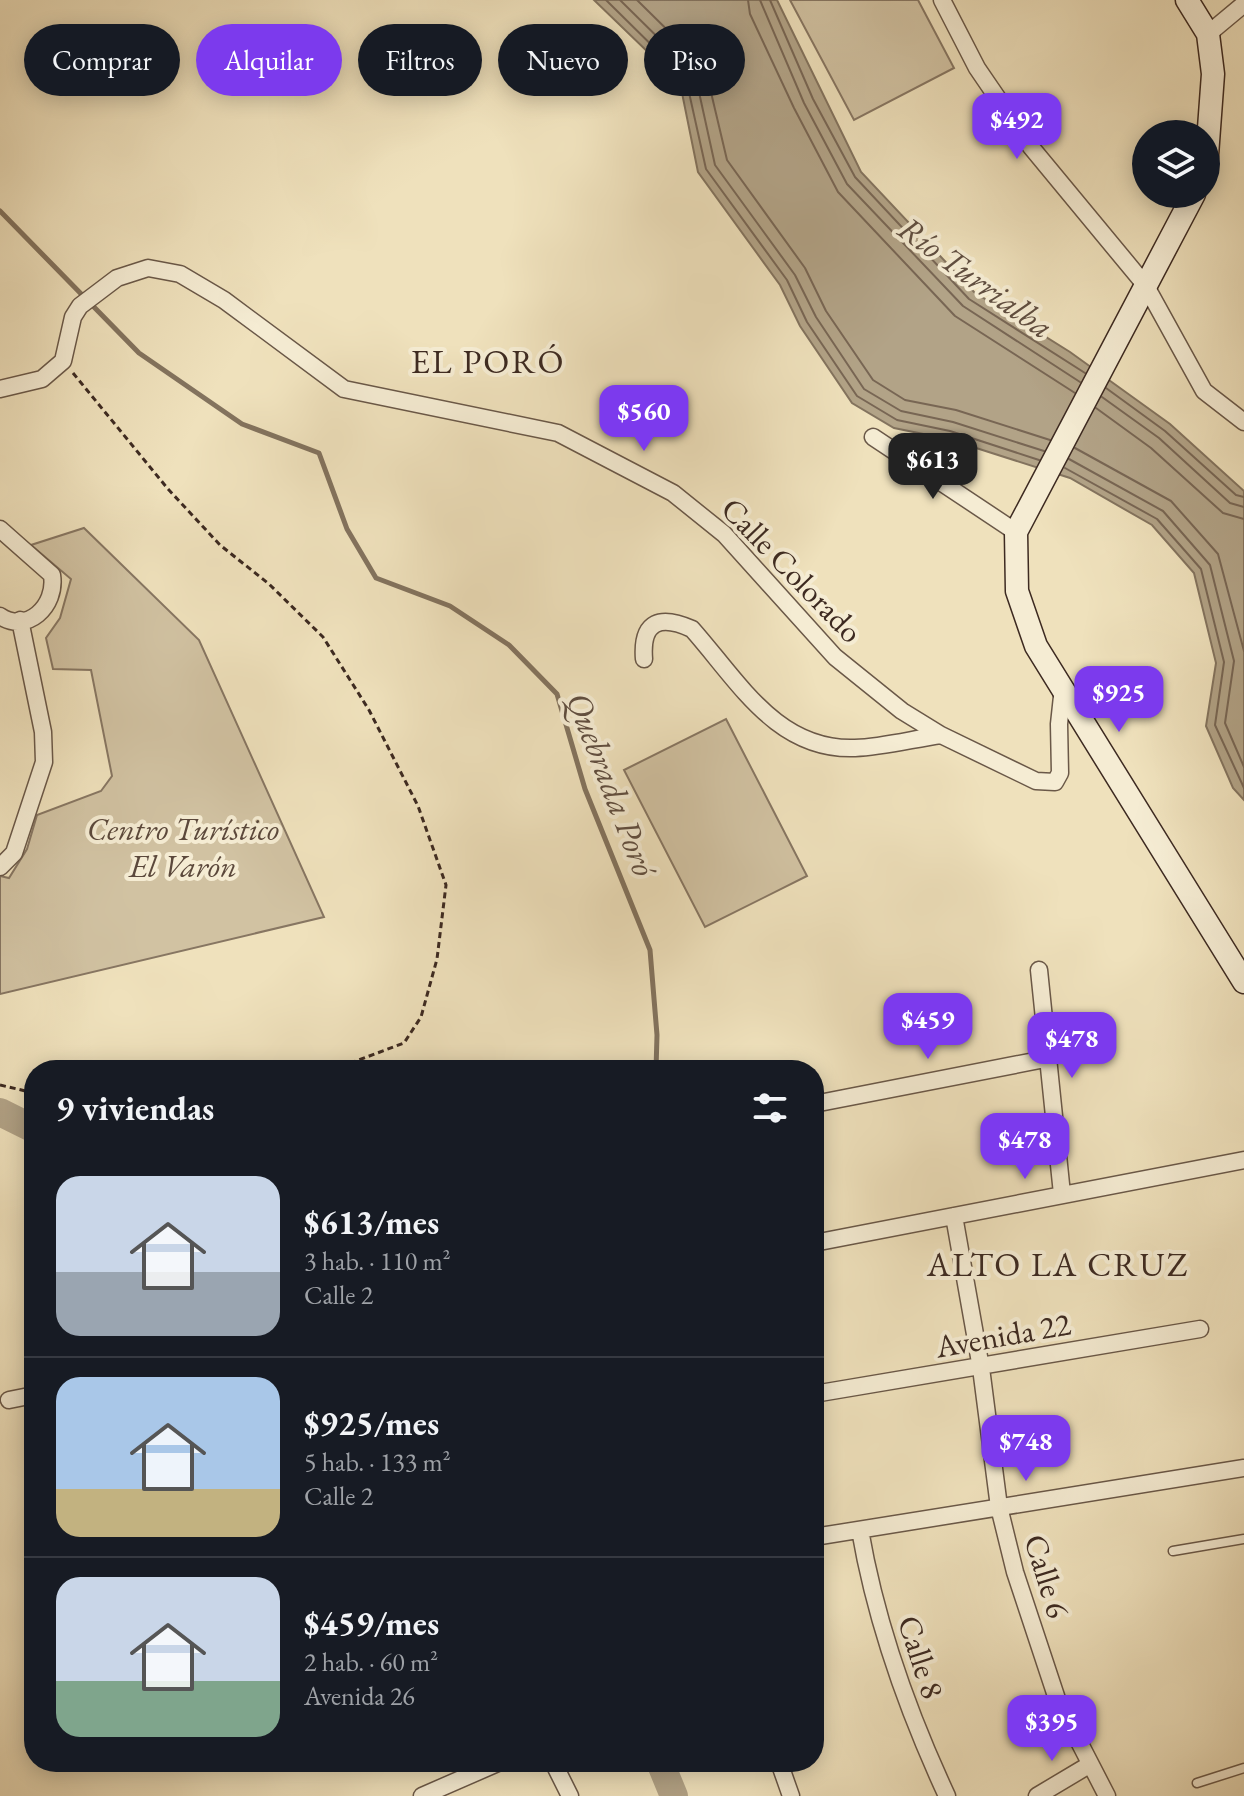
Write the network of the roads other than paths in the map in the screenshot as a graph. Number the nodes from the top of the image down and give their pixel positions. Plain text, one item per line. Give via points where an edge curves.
1 (942, 0) edge
2 (1187, 0) edge
3 (1244, 4) edge
4 (1208, 34) junction
5 (1212, 120) edge
6 (1187, 208) edge
7 (1146, 286) junction
8 (0, 389) edge
9 (1244, 422) edge
10 (873, 437) dead end
11 (0, 529) edge
12 (1016, 532) junction
13 (0, 616) edge
14 (20, 620) junction
15 (644, 659) dead end
16 (1063, 686) junction
17 (941, 735) junction
18 (0, 867) edge
19 (1039, 970) dead end
20 (1244, 982) edge
21 (1050, 1058) junction
22 (824, 1102) edge
23 (1244, 1160) edge
24 (1062, 1194) junction
25 (954, 1216) junction
26 (824, 1241) edge
27 (1200, 1329) dead end
28 (981, 1368) junction
29 (824, 1392) edge
30 (24, 1397) edge
31 (9, 1400) dead end
32 (1244, 1468) edge
33 (999, 1507) junction
34 (860, 1530) junction
35 (824, 1535) edge
36 (1244, 1539) edge
37 (1173, 1551) dead end
38 (1089, 1765) junction
39 (1244, 1768) edge
40 (477, 1772) edge
41 (558, 1772) edge
42 (783, 1772) edge
43 (1197, 1783) dead end
44 (422, 1796) edge
45 (570, 1796) edge
46 (791, 1796) edge
47 (947, 1796) edge
48 (1037, 1796) edge
49 (1107, 1796) edge

1 - 7 street via 977,68 1031,147
2 - 4 main road
3 - 4 street
4 - 5 main road
6 - 7 main road
7 - 9 street via 1204,391
7 - 12 main road
8 - 17 street, Calle Colorado via 42,379 63,361 80,306 117,278 148,268 180,274 344,389 558,433 673,493 724,534 835,657
10 - 12 street
11 - 14 street via 52,575 48,608
12 - 16 main road via 1017,591 1036,646
13 - 14 street
14 - 18 street via 43,732 44,762 14,853
15 - 17 street via 648,628 674,621 692,629 780,728 810,744 854,748
16 - 17 street, Calle Colorado via 1060,773 1055,782 1036,781
16 - 20 main road
19 - 21 street
21 - 22 street
21 - 24 street
23 - 24 street
24 - 25 street
25 - 26 street
25 - 28 street, Calle 6
27 - 28 street, Avenida 22
28 - 29 street, Avenida 22
28 - 33 street, Calle 6
30 - 31 street
32 - 33 street
33 - 34 street
33 - 38 street, Calle 6 via 1057,1699
34 - 35 street
34 - 47 street, Calle 8 via 871,1596 914,1725
36 - 37 lane
38 - 48 street
38 - 49 street, Calle 6
39 - 43 lane
40 - 44 street
41 - 45 street
42 - 46 street

